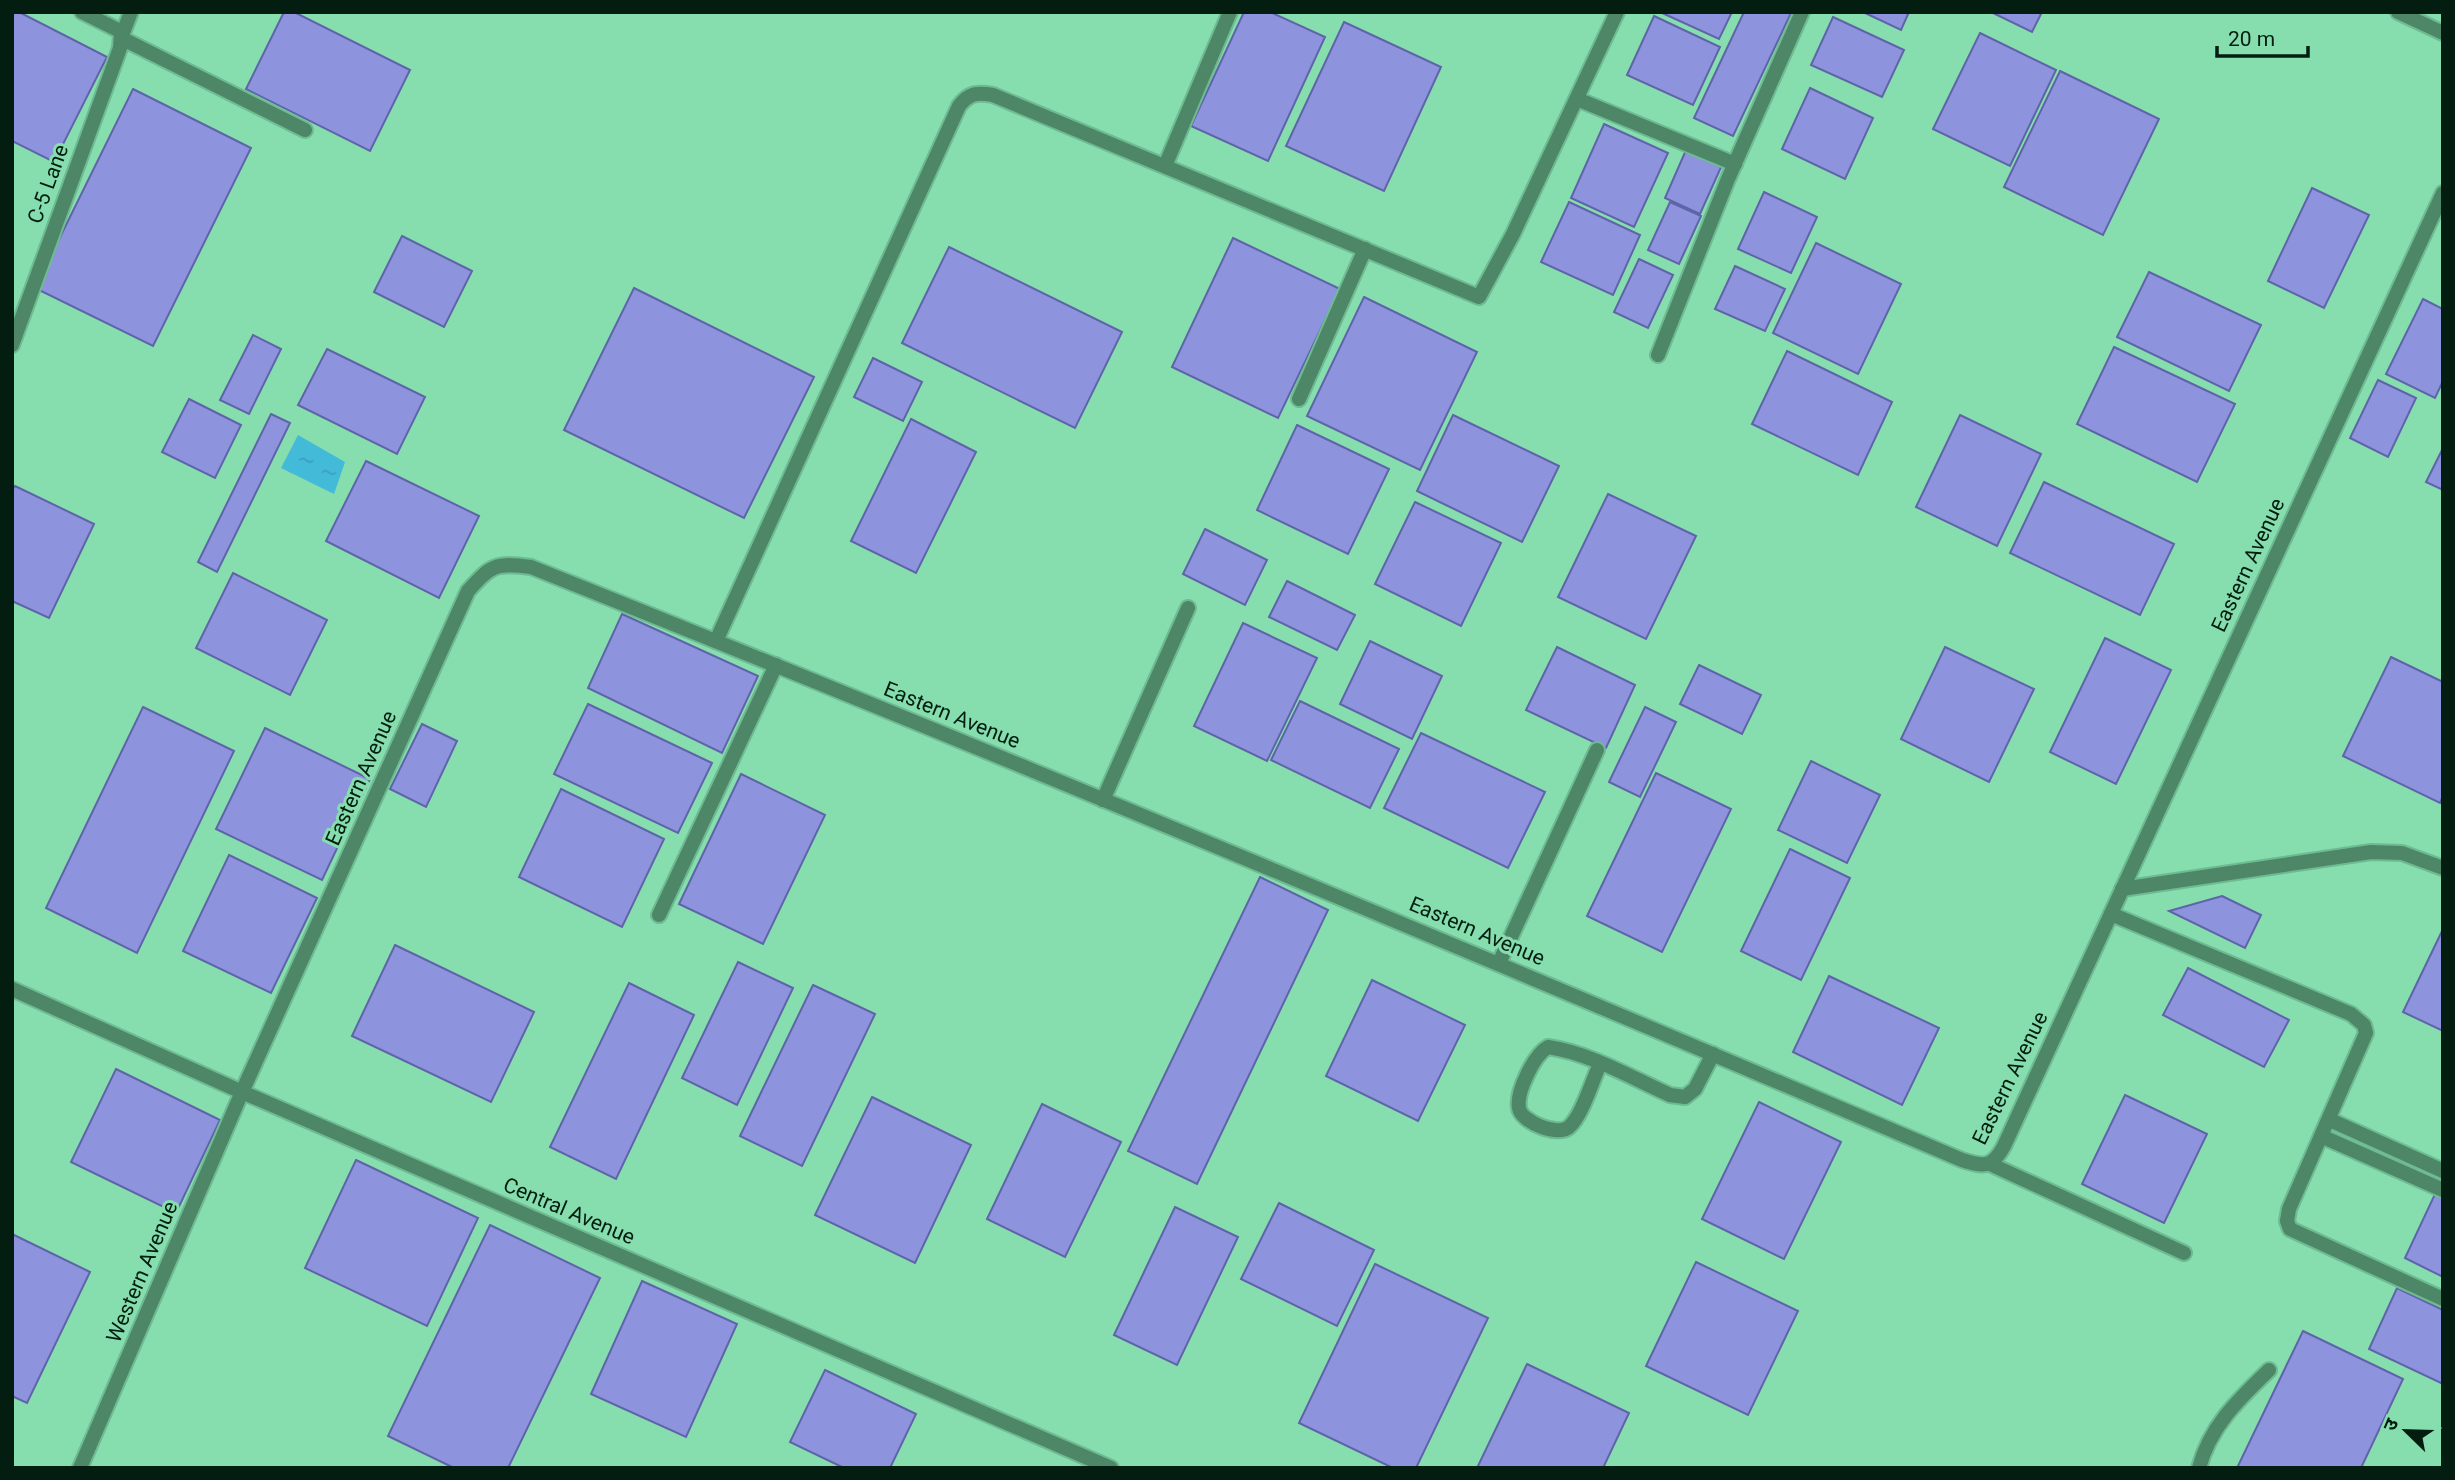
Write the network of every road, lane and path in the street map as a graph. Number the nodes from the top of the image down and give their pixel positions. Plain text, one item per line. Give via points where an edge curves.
1 (82, 12) edge
2 (131, 12) edge
3 (1230, 12) edge
4 (1617, 12) edge
5 (1802, 12) edge
6 (2398, 12) edge
7 (2443, 33) edge
8 (121, 38) junction
9 (1577, 99) junction
10 (304, 130) dead end
11 (1735, 164) junction
12 (1165, 166) junction
13 (2443, 193) edge
14 (1365, 249) junction
15 (12, 345) edge
16 (1658, 355) dead end
17 (1299, 399) dead end
18 (1188, 608) dead end
19 (716, 641) junction
20 (776, 666) junction
21 (1597, 750) dead end
22 (1103, 800) junction
23 (2443, 868) edge
24 (2122, 888) junction
25 (2111, 914) junction
26 (659, 915) dead end
27 (1499, 963) junction
28 (12, 989) edge
29 (1713, 1054) junction
30 (1600, 1064) junction
31 (242, 1093) junction
32 (2330, 1120) junction
33 (2321, 1136) junction
34 (1990, 1164) junction
35 (2443, 1171) edge
36 (2443, 1190) edge
37 (2184, 1253) dead end
38 (2443, 1299) edge
39 (2269, 1370) dead end
40 (80, 1468) edge
41 (1111, 1468) edge
42 (2199, 1468) edge

1 - 8 street via 118,30
2 - 8 street, C-5 Lane
3 - 12 street
4 - 9 street
5 - 11 street
6 - 7 street
8 - 10 street
8 - 15 street, C-5 Lane
9 - 11 street
9 - 14 street via 1479,297
11 - 16 street
12 - 14 street
12 - 19 street via 993,95 978,92 967,96
13 - 24 street, Eastern Avenue
14 - 17 street
18 - 22 street
19 - 20 street, Eastern Avenue
19 - 31 street, Eastern Avenue via 531,567 506,563 485,572 468,591
20 - 22 street, Eastern Avenue
20 - 26 street
21 - 27 street
22 - 27 street, Eastern Avenue
23 - 24 street via 2402,853 2371,852
24 - 25 street, Eastern Avenue
25 - 32 street via 2356,1017 2367,1033
25 - 34 street, Eastern Avenue via 2004,1146
27 - 29 street, Eastern Avenue
28 - 31 street, Central Avenue
29 - 30 street via 1695,1089 1685,1097 1670,1095
29 - 34 street, Eastern Avenue via 1962,1160
30 - 30 street via 1548,1047 1537,1054 1518,1110 1537,1125 1565,1130 1572,1125
31 - 40 street, Western Avenue
31 - 41 street, Central Avenue
32 - 33 street
32 - 35 street
33 - 36 street
33 - 38 street via 2289,1209 2290,1229
34 - 37 street
39 - 42 street via 2227,1412

